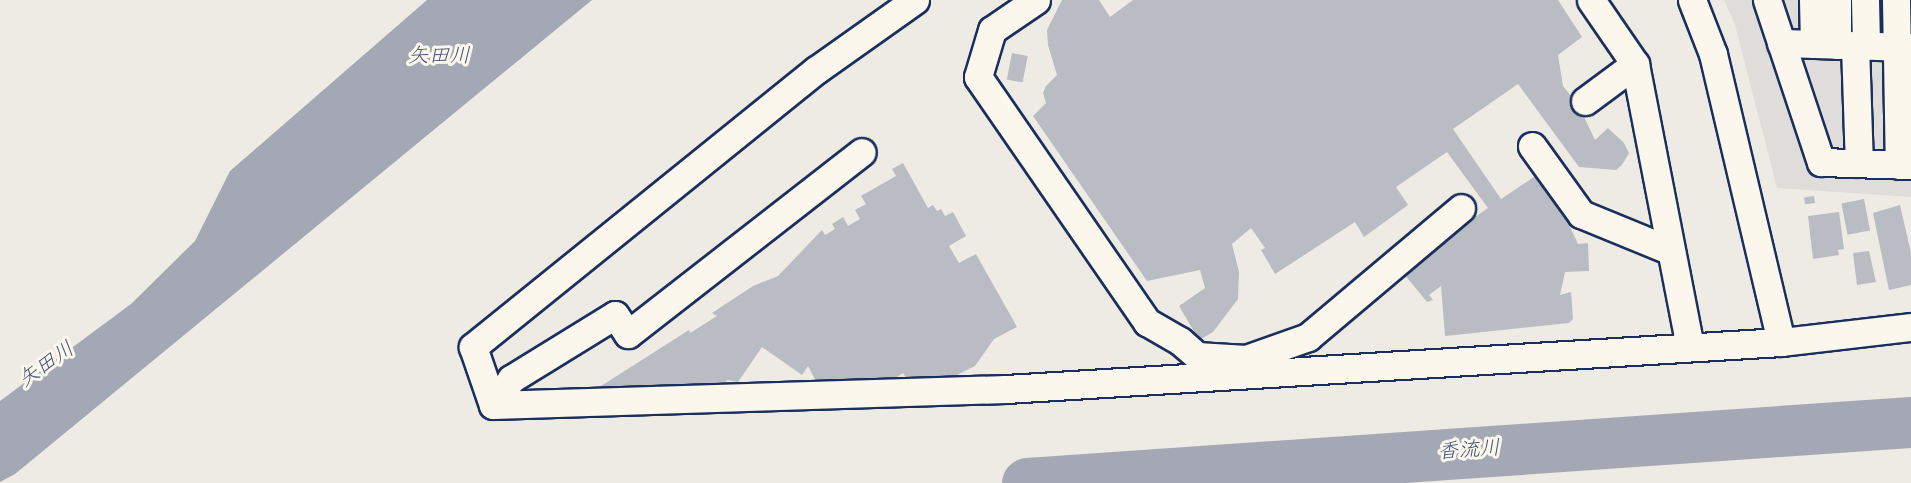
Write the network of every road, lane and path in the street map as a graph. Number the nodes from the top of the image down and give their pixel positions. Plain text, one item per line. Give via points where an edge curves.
1 (915, 0) edge
2 (1036, 0) edge
3 (1591, 0) edge
4 (1692, 0) edge
5 (1767, 0) edge
6 (1813, 0) edge
7 (1837, 0) edge
8 (1865, 0) edge
9 (1896, 0) edge
10 (1781, 43) junction
11 (1843, 45) junction
12 (1903, 46) edge
13 (1635, 64) junction
14 (1585, 101) dead end
15 (1857, 108) junction
16 (1905, 110) edge
17 (1532, 146) dead end
18 (862, 152) dead end
19 (1859, 163) junction
20 (1905, 165) edge
21 (1461, 208) dead end
22 (1671, 250) junction
23 (1911, 327) edge
24 (1308, 337) junction
25 (1781, 342) junction
26 (1690, 347) junction
27 (1319, 370) junction
28 (493, 405) junction

1 - 28 street via 816,70 473,347
2 - 24 street via 992,30 978,77 1147,322 1197,356 1246,359
3 - 13 street
4 - 25 street via 1713,54
5 - 10 street
6 - 11 street
7 - 11 street
8 - 11 street
9 - 12 street
10 - 11 street
10 - 19 street via 1821,162
11 - 12 street
11 - 15 street
12 - 16 street
13 - 14 street
13 - 22 street
15 - 16 street
15 - 19 street
16 - 20 street
17 - 22 street via 1581,214
18 - 28 street via 628,334 615,315 511,379
19 - 20 street
21 - 24 street
22 - 26 street
23 - 25 street
24 - 27 street
25 - 26 street
26 - 27 street
27 - 28 street via 1006,389

